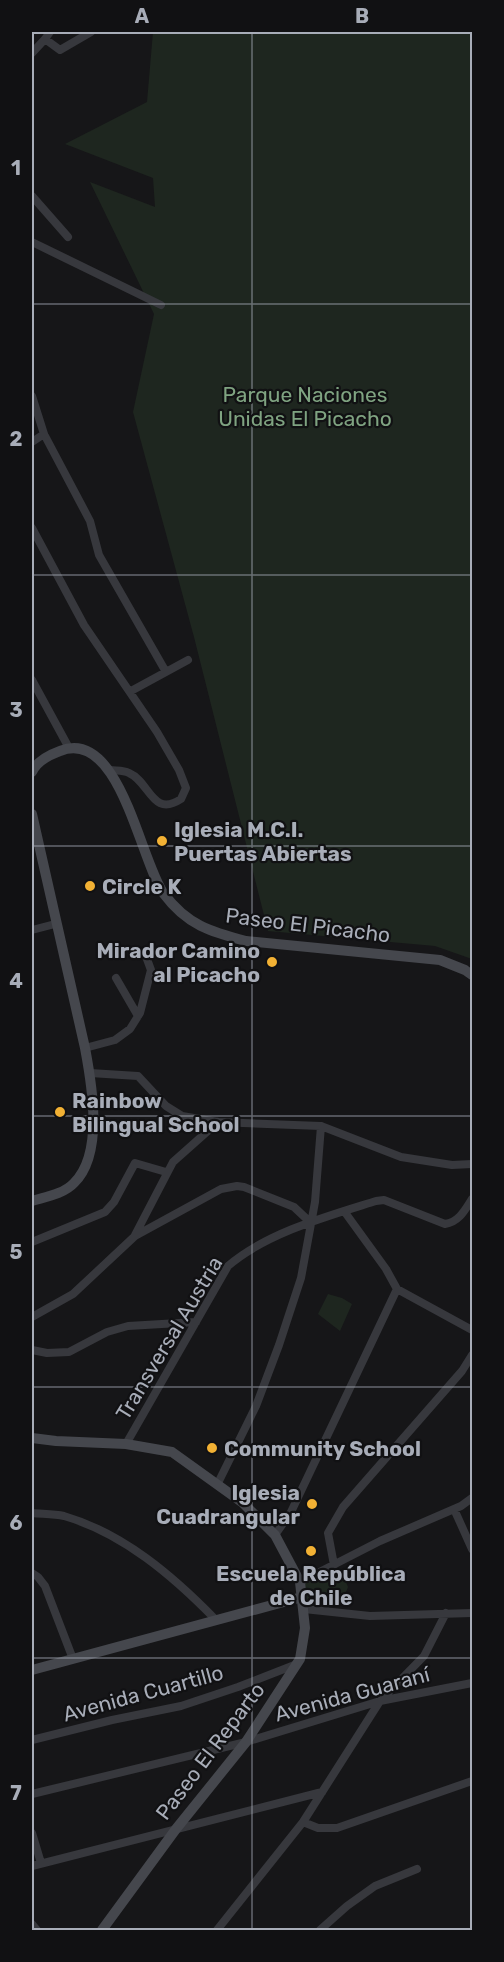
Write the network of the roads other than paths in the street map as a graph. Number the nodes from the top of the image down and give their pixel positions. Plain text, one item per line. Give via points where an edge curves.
1 (50, 32) edge
2 (91, 32) edge
3 (45, 39) junction
4 (32, 52) edge
5 (32, 196) edge
6 (69, 237) dead end
7 (32, 242) edge
8 (161, 305) dead end
9 (32, 396) edge
10 (44, 434) junction
11 (32, 442) edge
12 (32, 528) edge
13 (188, 660) dead end
14 (166, 672) junction
15 (32, 680) edge
16 (131, 692) junction
17 (69, 748) junction
18 (32, 770) edge
19 (110, 770) junction
20 (32, 814) edge
21 (35, 851) edge
22 (55, 924) junction
23 (32, 930) edge
24 (144, 951) dead end
25 (472, 975) edge
26 (116, 978) dead end
27 (138, 1016) junction
28 (85, 1048) junction
29 (90, 1073) junction
30 (218, 1122) junction
31 (321, 1126) junction
32 (472, 1164) edge
33 (166, 1172) junction
34 (472, 1198) edge
35 (32, 1201) edge
36 (344, 1211) junction
37 (311, 1223) junction
38 (135, 1236) junction
39 (32, 1242) edge
40 (397, 1289) junction
41 (32, 1317) edge
42 (196, 1322) junction
43 (472, 1330) edge
44 (32, 1350) edge
45 (472, 1355) edge
46 (32, 1438) edge
47 (126, 1444) junction
48 (218, 1483) junction
49 (472, 1498) edge
50 (454, 1509) junction
51 (32, 1513) edge
52 (275, 1535) junction
53 (472, 1549) edge
54 (334, 1565) junction
55 (32, 1573) edge
56 (300, 1582) junction
57 (303, 1603) junction
58 (446, 1613) junction
59 (472, 1613) edge
60 (215, 1619) junction
61 (73, 1659) junction
62 (297, 1664) junction
63 (32, 1670) edge
64 (472, 1683) edge
65 (380, 1701) junction
66 (32, 1740) edge
67 (246, 1742) junction
68 (472, 1781) edge
69 (322, 1792) junction
70 (32, 1794) edge
71 (303, 1822) junction
72 (176, 1829) junction
73 (32, 1833) edge
74 (41, 1863) junction
75 (32, 1866) edge
76 (417, 1869) dead end
77 (32, 1924) edge
78 (37, 1930) edge
79 (102, 1930) edge
80 (217, 1930) edge
81 (320, 1930) edge

1 - 3 street
2 - 3 street via 60,50
3 - 4 street
5 - 6 street
7 - 8 street
9 - 10 street
10 - 11 street
10 - 14 street via 90,521 99,555
12 - 16 street via 84,625
13 - 14 street
14 - 16 street
15 - 17 street
16 - 19 street via 186,788 181,799 162,805 130,773
17 - 18 street via 42,760
17 - 19 street, Paseo El Picacho via 85,749
19 - 25 street, Paseo El Picacho via 156,880 194,924 246,941 440,960
20 - 21 street
21 - 22 street
22 - 23 street
22 - 28 street
24 - 27 street via 151,970
26 - 27 street
27 - 28 street via 116,1040
28 - 29 street
29 - 30 street via 138,1076 180,1115
29 - 35 street via 92,1148 83,1172 73,1185
30 - 31 street
30 - 33 street
31 - 32 street via 401,1157 440,1164
31 - 37 street
33 - 38 street
33 - 39 street via 135,1163 105,1212
34 - 36 street, Transversal Austria via 459,1218 445,1224 384,1200
36 - 37 street, Transversal Austria
36 - 40 street
37 - 38 street via 294,1207 237,1186 221,1189
37 - 42 street, Transversal Austria via 243,1253 228,1266
37 - 48 street via 301,1278 279,1345 256,1406
38 - 41 street via 73,1294
40 - 43 street
40 - 52 street via 291,1512
42 - 44 street via 128,1326 69,1352
42 - 47 street, Transversal Austria
45 - 54 street via 343,1507 328,1533
46 - 47 street, Paseo El Reparto
47 - 48 street, Paseo El Reparto via 172,1452
48 - 52 street, Paseo El Reparto
49 - 50 street
50 - 53 street
50 - 54 street
51 - 60 street via 62,1516 107,1533 187,1591
52 - 56 street, Paseo El Reparto
54 - 56 street
55 - 61 street via 45,1586
56 - 57 street, Paseo El Reparto
57 - 58 street via 370,1616
57 - 60 street
57 - 62 street, Paseo El Reparto via 303,1645
58 - 59 street
58 - 65 street via 424,1656
60 - 61 street
61 - 63 street
62 - 66 street, Avenida Cuartillo via 181,1706
62 - 67 street, Paseo El Reparto
64 - 65 street, Avenida Guaraní
65 - 67 street, Avenida Guaraní
65 - 69 street
67 - 70 street, Avenida Guaraní
67 - 72 street, Paseo El Reparto
68 - 71 street via 337,1828 318,1828
69 - 71 street
69 - 72 street
71 - 80 street
72 - 74 street
72 - 79 street, Paseo El Reparto
73 - 74 street
74 - 75 street
76 - 81 street via 375,1886
77 - 78 street

